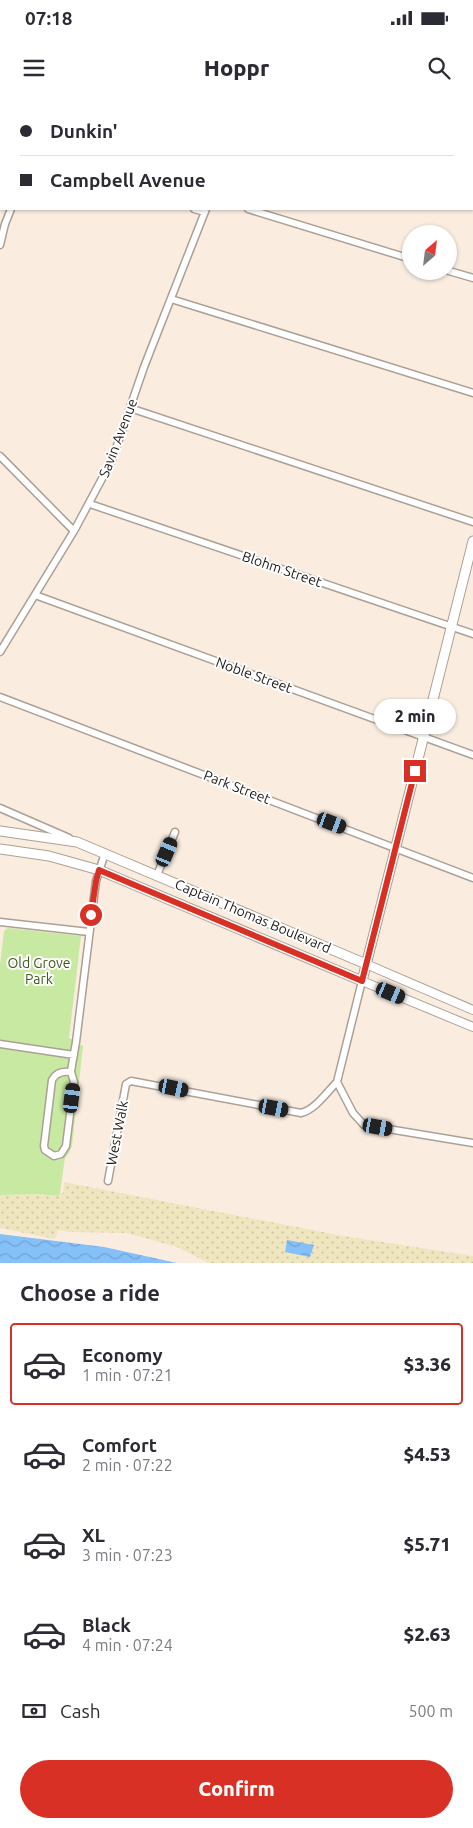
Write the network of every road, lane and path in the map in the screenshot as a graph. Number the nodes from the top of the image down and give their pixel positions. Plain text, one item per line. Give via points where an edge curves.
1 (11, 210) edge
2 (205, 210) edge
3 (251, 210) edge
4 (0, 245) edge
5 (402, 256) edge
6 (458, 273) edge
7 (473, 278) edge
8 (171, 299) junction
9 (473, 393) edge
10 (130, 408) junction
11 (0, 456) edge
12 (90, 504) junction
13 (473, 522) edge
14 (74, 531) junction
15 (473, 541) edge
16 (35, 595) junction
17 (451, 627) junction
18 (473, 634) edge
19 (0, 652) edge
20 (0, 697) edge
21 (424, 736) junction
22 (473, 755) edge
23 (0, 808) edge
24 (0, 831) edge
25 (175, 832) dead end
26 (77, 842) junction
27 (396, 847) junction
28 (0, 849) edge
29 (105, 853) junction
30 (99, 870) junction
31 (157, 875) junction
32 (473, 878) edge
33 (0, 922) edge
34 (89, 932) junction
35 (366, 964) junction
36 (362, 981) junction
37 (473, 1010) edge
38 (473, 1027) edge
39 (0, 1044) edge
40 (74, 1055) junction
41 (71, 1072) junction
42 (337, 1082) junction
43 (473, 1144) edge
44 (108, 1181) dead end

1 - 4 street
2 - 8 street, Savin Avenue
3 - 5 street
6 - 7 street
8 - 9 street
8 - 10 street, Savin Avenue
10 - 12 street, Savin Avenue via 112,460
10 - 13 street
11 - 14 street
12 - 14 street, Savin Avenue
12 - 17 street, Blohm Street
14 - 16 street, Savin Avenue
15 - 17 main road
16 - 19 street, Savin Avenue
16 - 21 street, Noble Street
17 - 18 street, Blohm Street
17 - 21 main road
20 - 27 street, Park Street
21 - 22 street, Noble Street
21 - 27 main road
23 - 26 street
24 - 26 main road, Captain Thomas Boulevard
25 - 31 street
26 - 29 main road, Captain Thomas Boulevard
27 - 32 street, Park Street
27 - 35 main road
28 - 30 main road, Captain Thomas Boulevard via 49,856
29 - 30 street
29 - 31 main road, Captain Thomas Boulevard
30 - 34 street
30 - 36 main road, Captain Thomas Boulevard
31 - 35 main road, Captain Thomas Boulevard
33 - 34 street
34 - 40 street
35 - 36 main road
35 - 37 street, Captain Thomas Boulevard
36 - 38 street, Captain Thomas Boulevard
36 - 42 street
39 - 40 street
40 - 41 street
41 - 41 street via 74,1082 66,1146 61,1154 54,1156 44,1146 52,1080 59,1073
42 - 43 street via 353,1114 364,1124
42 - 44 street, West Walk via 312,1107 300,1113 131,1081 126,1084

